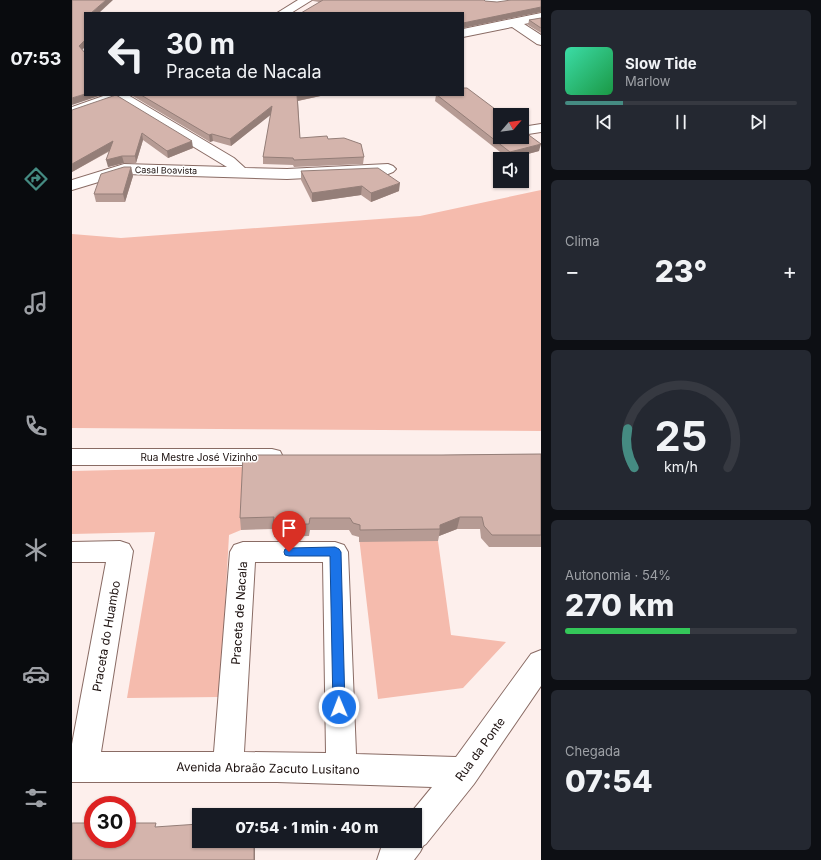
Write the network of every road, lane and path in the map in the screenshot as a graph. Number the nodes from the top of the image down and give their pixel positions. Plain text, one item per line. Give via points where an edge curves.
1 (306, 0) edge
2 (509, 0) edge
3 (489, 2) edge
4 (285, 12) edge
5 (541, 17) edge
6 (513, 22) junction
7 (464, 33) edge
8 (541, 41) edge
9 (116, 96) edge
10 (121, 96) edge
11 (72, 112) edge
12 (541, 128) edge
13 (529, 130) edge
14 (388, 169) dead end
15 (239, 171) junction
16 (72, 185) edge
17 (72, 457) edge
18 (295, 457) edge
19 (72, 552) edge
20 (541, 663) edge
21 (78, 767) edge
22 (228, 767) junction
23 (341, 769) junction
24 (463, 773) junction
25 (422, 824) edge
26 (403, 848) edge
27 (393, 860) edge

1 - 4 street
2 - 3 street
5 - 6 street
6 - 7 street
6 - 8 street
9 - 11 street
10 - 15 street via 229,161
12 - 13 street
14 - 15 street, Casal Boavista via 287,174
15 - 16 street, Casal Boavista via 124,169
17 - 18 street, Rua Mestre José Vizinho
19 - 21 street, Praceta do Huambo via 120,551
20 - 24 street, Rua da Ponte
21 - 22 street, Avenida Abraão Zacuto Lusitano
22 - 23 street, Avenida Abraão Zacuto Lusitano
22 - 23 street, Praceta de Nacala via 243,552 335,552
23 - 24 street, Avenida Abraão Zacuto Lusitano
24 - 25 street, Rua da Ponte
26 - 27 street

